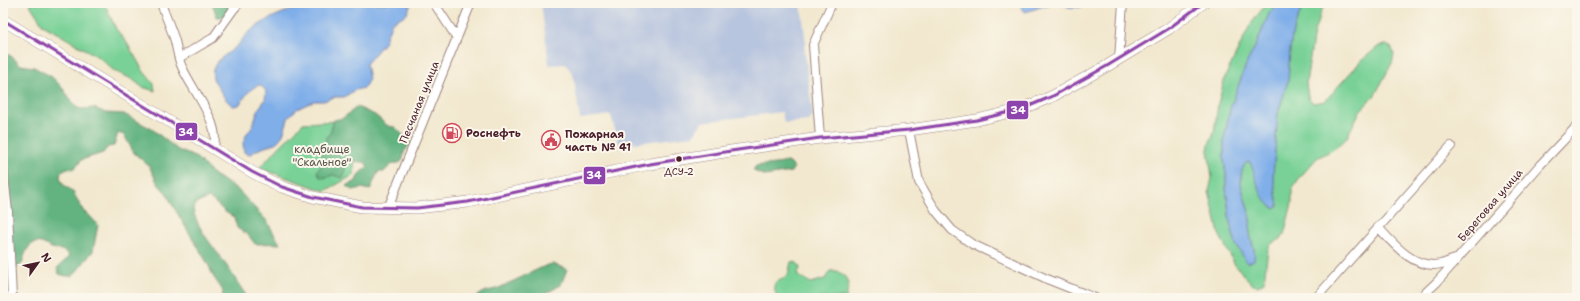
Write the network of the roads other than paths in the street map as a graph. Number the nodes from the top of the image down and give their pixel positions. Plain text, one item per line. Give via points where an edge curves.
1 (161, 3) edge
2 (239, 3) edge
3 (434, 3) edge
4 (471, 3) edge
5 (832, 3) edge
6 (1123, 3) edge
7 (1203, 3) edge
8 (3, 20) edge
9 (457, 38) junction
10 (179, 58) junction
11 (1119, 59) junction
12 (1577, 126) edge
13 (909, 130) junction
14 (820, 138) junction
15 (1452, 146) dead end
16 (213, 148) junction
17 (3, 167) edge
18 (388, 208) junction
19 (1378, 227) junction
20 (1458, 258) junction
21 (12, 298) edge
22 (1095, 298) edge
23 (1316, 298) edge
24 (1420, 298) edge

1 - 10 street
2 - 10 street via 213,38
3 - 9 street
4 - 9 street, Песчаная улица
5 - 14 street via 813,45
6 - 11 street
7 - 11 street via 1168,29
8 - 16 street
9 - 18 street, Песчаная улица
10 - 16 street via 189,84 210,117 216,140
11 - 13 street via 1053,96 1022,109 977,120
12 - 20 street, Береговая улица
13 - 14 street
13 - 22 street via 919,182 936,211 952,230 972,244
14 - 18 street via 650,164 468,202 417,208
15 - 19 street
16 - 18 street via 252,172 313,197 362,207
17 - 21 street
19 - 20 street via 1390,241 1415,261 1427,265 1441,264
19 - 23 street
20 - 24 street, Береговая улица

